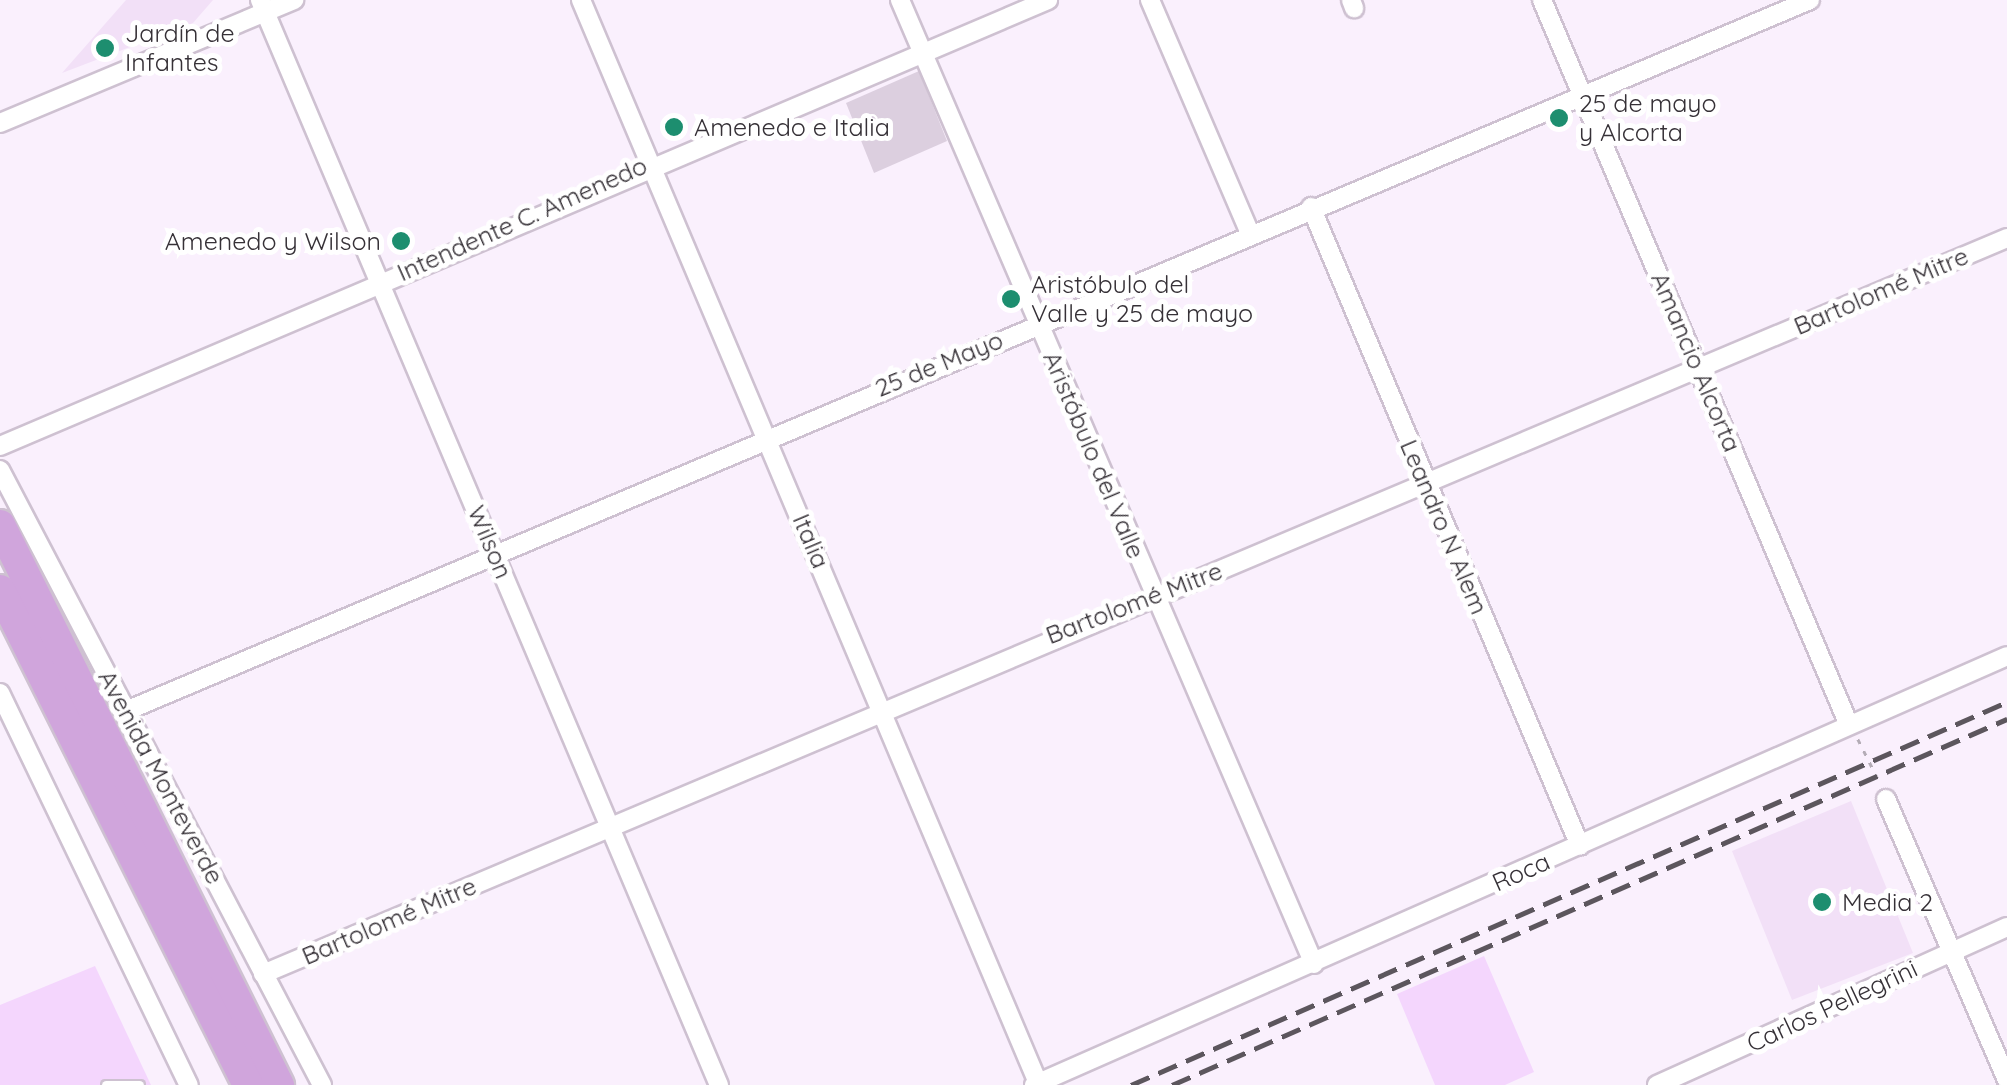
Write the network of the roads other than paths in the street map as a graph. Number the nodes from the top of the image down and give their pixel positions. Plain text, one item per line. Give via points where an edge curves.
1 (294, 0) edge
2 (581, 0) edge
3 (900, 0) edge
4 (1048, 0) edge
5 (1150, 0) edge
6 (1542, 0) edge
7 (1810, 0) edge
8 (262, 6) edge
9 (922, 51) junction
10 (1583, 95) junction
11 (0, 123) edge
12 (650, 163) junction
13 (1311, 207) junction
14 (1250, 233) junction
15 (2007, 238) edge
16 (378, 282) junction
17 (1038, 324) junction
18 (1699, 368) junction
19 (768, 435) junction
20 (0, 446) edge
21 (0, 470) edge
22 (1424, 482) junction
23 (0, 525) edge
24 (496, 557) junction
25 (0, 590) edge
26 (1155, 596) junction
27 (2007, 656) edge
28 (0, 693) edge
29 (880, 708) junction
30 (126, 711) junction
31 (1854, 732) junction
32 (1884, 794) road end
33 (616, 826) junction
34 (1580, 846) junction
35 (2007, 927) edge
36 (1952, 951) junction
37 (1314, 964) junction
38 (264, 974) junction
39 (2007, 1080) edge
40 (1679, 1081) edge
41 (1036, 1084) edge
42 (106, 1085) edge
43 (139, 1085) edge
44 (190, 1085) edge
45 (248, 1085) edge
46 (280, 1085) edge
47 (322, 1085) edge
48 (720, 1085) edge
49 (1657, 1085) edge

1 - 8 street
2 - 12 street, Italia
3 - 9 street, Aristóbulo del Valle
4 - 9 street, Intendente C. Amenedo
5 - 14 street
6 - 10 street, Amancio Alcorta
7 - 10 street, 25 de Mayo
8 - 11 street
8 - 16 street, Wilson
9 - 12 street, Intendente C. Amenedo
9 - 17 street, Aristóbulo del Valle
10 - 13 street, 25 de Mayo
10 - 18 street, Amancio Alcorta
12 - 16 street, Intendente C. Amenedo
12 - 19 street, Italia
13 - 14 street, 25 de Mayo
13 - 22 street, Leandro N Alem
14 - 17 street, 25 de Mayo
15 - 18 street, Bartolomé Mitre
16 - 20 street, Intendente C. Amenedo
16 - 24 street, Wilson
17 - 19 street, 25 de Mayo
17 - 26 street, Aristóbulo del Valle
18 - 22 street, Bartolomé Mitre
18 - 31 street, Amancio Alcorta
19 - 24 street, 25 de Mayo
19 - 29 street, Italia
21 - 30 street, Avenida Monteverde
22 - 26 street, Bartolomé Mitre
22 - 34 street, Leandro N Alem
23 - 46 main road, Avenida Monteverde
24 - 30 street, 25 de Mayo
24 - 33 street, Wilson
25 - 45 main road
26 - 29 street, Bartolomé Mitre
26 - 37 street, Aristóbulo del Valle
27 - 31 street, Roca
28 - 44 street
29 - 33 street, Bartolomé Mitre
29 - 41 street, Italia
30 - 38 street, Avenida Monteverde
31 - 34 street, Roca
32 - 36 street
33 - 38 street, Bartolomé Mitre
33 - 48 street, Wilson
34 - 37 street, Roca
35 - 36 street, Carlos Pellegrini
36 - 39 street
36 - 40 street, Carlos Pellegrini
37 - 41 street, Roca
38 - 47 street, Avenida Monteverde
40 - 49 street, Carlos Pellegrini
42 - 43 lane

